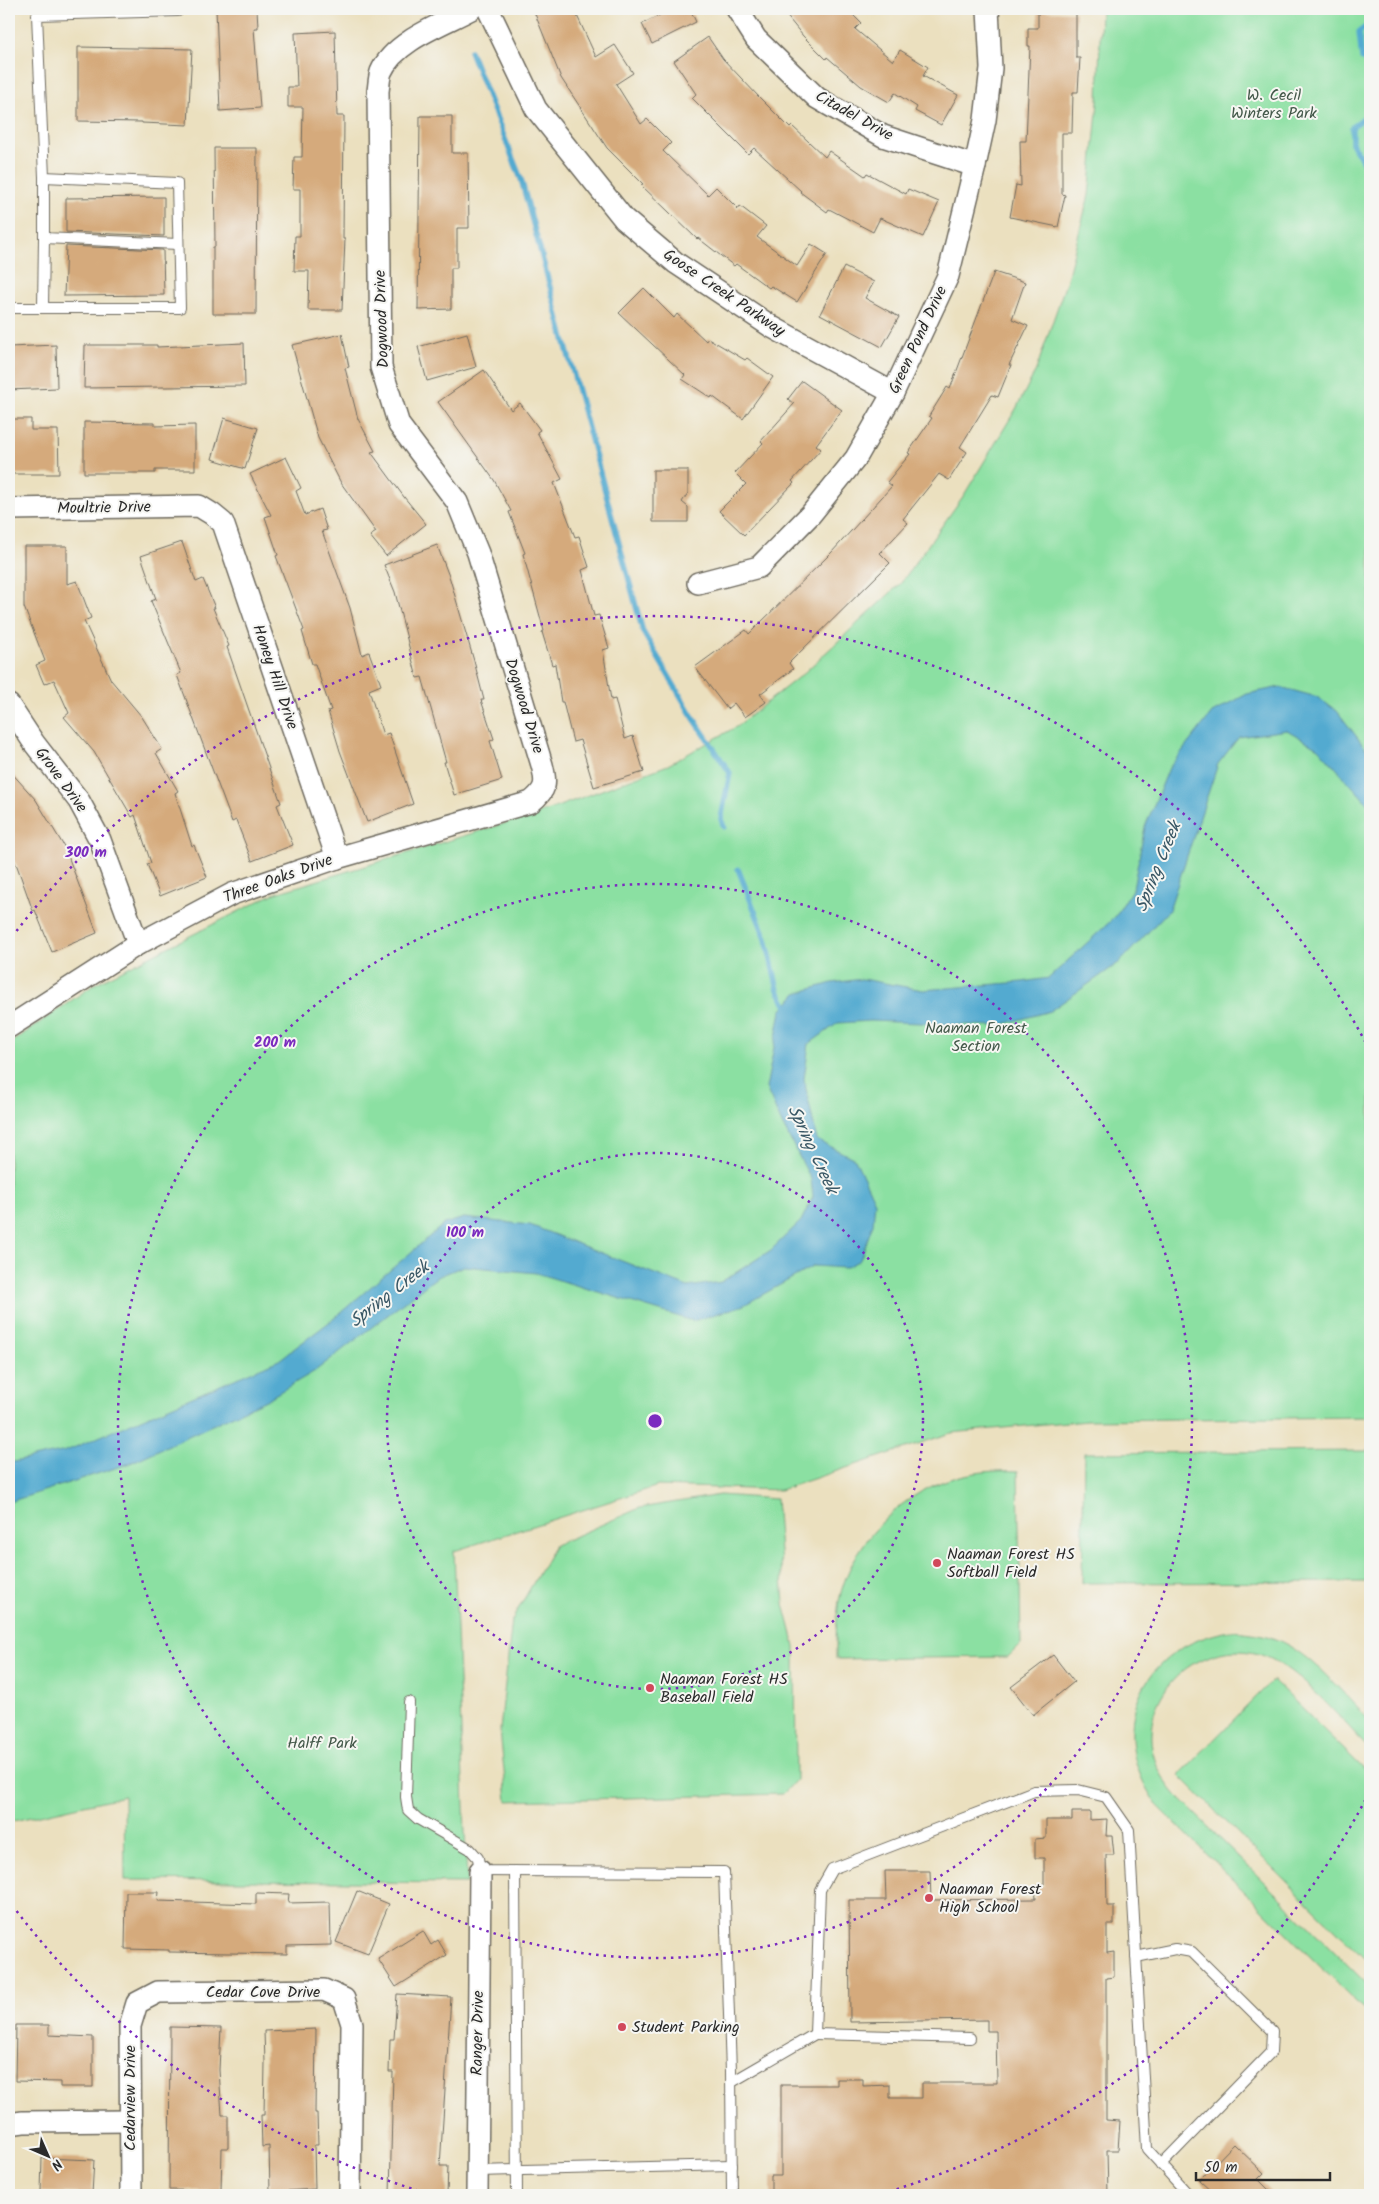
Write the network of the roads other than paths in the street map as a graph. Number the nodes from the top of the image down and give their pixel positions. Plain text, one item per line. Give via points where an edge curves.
1 (178, 9) edge
2 (471, 9) edge
3 (488, 9) edge
4 (737, 9) edge
5 (988, 9) edge
6 (37, 12) edge
7 (975, 166) junction
8 (44, 177) junction
9 (44, 238) junction
10 (178, 244) junction
11 (9, 308) edge
12 (43, 308) junction
13 (893, 393) junction
14 (199, 506) joint
15 (9, 509) edge
16 (698, 583) dead end
17 (9, 705) edge
18 (542, 793) joint
19 (337, 858) junction
20 (138, 944) junction
21 (9, 1027) edge
22 (409, 1702) dead end
23 (480, 1871) junction
24 (515, 1871) junction
25 (1136, 1957) junction
26 (137, 2002) joint
27 (815, 2034) junction
28 (970, 2038) dead end
29 (732, 2082) junction
30 (131, 2121) junction
31 (9, 2124) edge
32 (732, 2165) junction
33 (1161, 2165) junction
34 (477, 2171) junction
35 (517, 2171) junction
36 (131, 2195) edge
37 (350, 2195) edge
38 (477, 2195) edge
39 (518, 2195) edge
40 (732, 2195) edge
41 (1189, 2195) edge

1 - 6 lane
2 - 18 street, Dogwood Drive via 405,43 381,72 378,91 381,367 399,426 457,502 478,553 546,779
3 - 13 street, Goose Creek Parkway via 536,109 624,219 676,263 772,327
4 - 7 street, Citadel Drive via 756,39 817,98 883,136
5 - 7 street, Green Pond Drive via 991,68
6 - 8 lane
7 - 13 street, Green Pond Drive via 948,276
8 - 9 lane
8 - 10 lane via 177,183
9 - 10 lane
9 - 12 lane
10 - 12 lane via 180,308
11 - 12 lane
13 - 16 street, Green Pond Drive via 856,458 811,514 759,567
14 - 15 street, Moultrie Drive
14 - 19 street, Honey Hill Drive via 223,523
17 - 20 street, Grove Drive via 80,801 100,840
18 - 19 street, Three Oaks Drive via 531,802
19 - 20 street, Three Oaks Drive via 232,894
20 - 21 street, Three Oaks Drive
22 - 23 lane via 408,1810 470,1849 478,1858
23 - 24 lane
23 - 34 street, Ranger Drive
24 - 29 lane via 724,1872
24 - 35 lane
25 - 27 lane via 1129,1830 1106,1797 1078,1790 1034,1791 832,1869 820,1890
25 - 33 lane via 1147,2149
25 - 33 lane via 1175,1949 1192,1952 1272,2031 1271,2052
26 - 30 street, Cedarview Drive via 130,2026
26 - 37 street, Cedar Cove Drive via 158,1992 324,1990 344,1999 352,2024
27 - 28 lane
27 - 29 lane
29 - 32 lane
30 - 31 street
30 - 36 street, Cedarview Drive
32 - 35 lane
32 - 40 lane
33 - 41 lane
34 - 35 lane
34 - 38 street, Ranger Drive
35 - 39 lane

